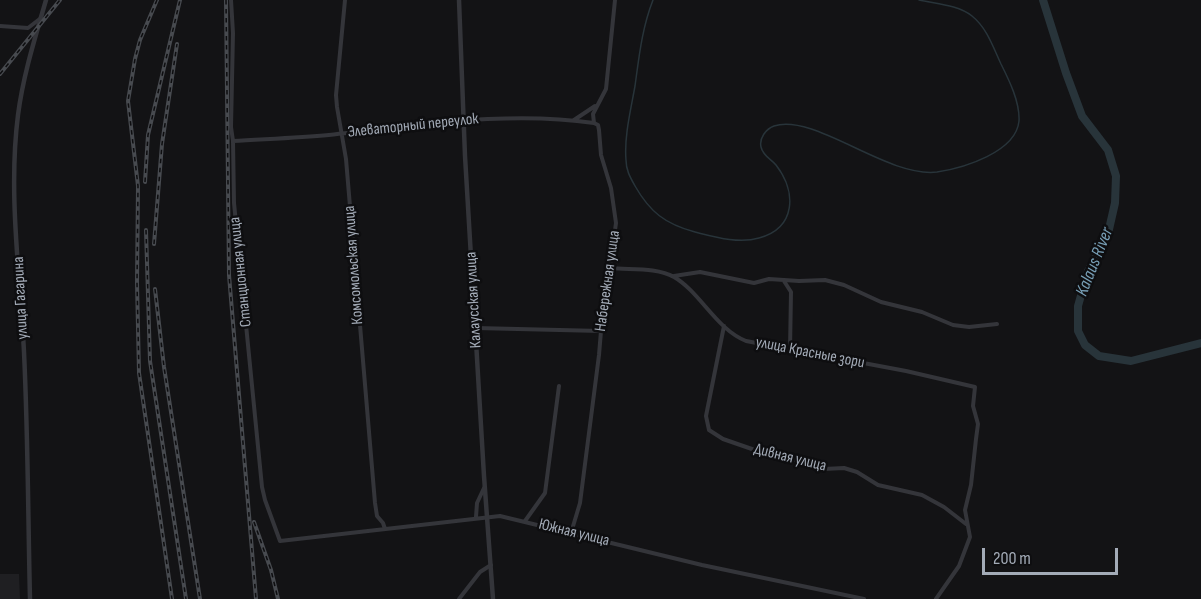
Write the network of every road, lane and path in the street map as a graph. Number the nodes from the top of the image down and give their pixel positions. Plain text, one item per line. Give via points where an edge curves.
1 (46, 0) edge
2 (231, 0) edge
3 (345, 0) edge
4 (459, 0) edge
5 (615, 0) edge
6 (41, 17) junction
7 (0, 26) edge
8 (597, 105) junction
9 (465, 119) junction
10 (573, 120) junction
11 (594, 123) junction
12 (342, 133) junction
13 (233, 141) junction
14 (610, 268) junction
15 (673, 276) junction
16 (784, 280) junction
17 (997, 324) dead end
18 (724, 325) junction
19 (476, 328) junction
20 (601, 331) junction
21 (733, 334) junction
22 (721, 340) junction
23 (790, 350) junction
24 (559, 386) dead end
25 (485, 487) junction
26 (488, 516) junction
27 (476, 517) junction
28 (525, 521) junction
29 (967, 525) junction
30 (385, 529) junction
31 (571, 533) junction
32 (280, 541) joint
33 (492, 565) junction
34 (30, 599) edge
35 (459, 599) edge
36 (493, 599) edge
37 (864, 599) edge
38 (936, 599) edge

1 - 6 street, улица Гагарина
2 - 13 street, Станционная улица
3 - 12 street, Комсомольская улица via 336,95
4 - 9 street, Калаусская улица
5 - 8 street, Набережная улица via 607,83
6 - 7 street via 28,28
6 - 34 street, улица Гагарина via 18,114 16,141
8 - 10 street
8 - 11 street, Набережная улица
9 - 10 street, Элеваторный переулок
9 - 12 street, Элеваторный переулок
9 - 19 street, Калаусская улица
10 - 11 street, Элеваторный переулок
11 - 14 street, Набережная улица via 598,125 600,155 615,207
12 - 13 street, Элеваторный переулок
12 - 30 street, Комсомольская улица via 375,503
13 - 32 street, Станционная улица via 234,203 262,487
14 - 15 street
14 - 20 street, Набережная улица
15 - 16 street via 700,272 754,283
15 - 18 street, улица Красные зори
16 - 17 street via 830,281 953,325
16 - 23 street via 791,292
18 - 21 street, улица Красные зори
18 - 22 street, Дивная улица
19 - 20 street
19 - 25 street, Калаусская улица
20 - 31 street, Набережная улица via 580,502
21 - 22 street
21 - 23 street, улица Красные зори via 752,343
22 - 29 street, Дивная улица via 706,416 711,432 775,457 824,469 844,468 878,485 922,495
23 - 29 street, улица Красные зори via 975,387 973,406 978,424 965,510
24 - 28 street via 545,493
25 - 26 street, Калаусская улица
25 - 27 street
26 - 27 street, Южная улица
26 - 28 street, Южная улица
26 - 33 street, Калаусская улица
27 - 30 street, Южная улица
28 - 31 street, Южная улица
29 - 38 street via 970,537 959,566
30 - 32 street, Южная улица
31 - 37 street, Южная улица
33 - 35 street via 480,572
33 - 36 street, Калаусская улица

